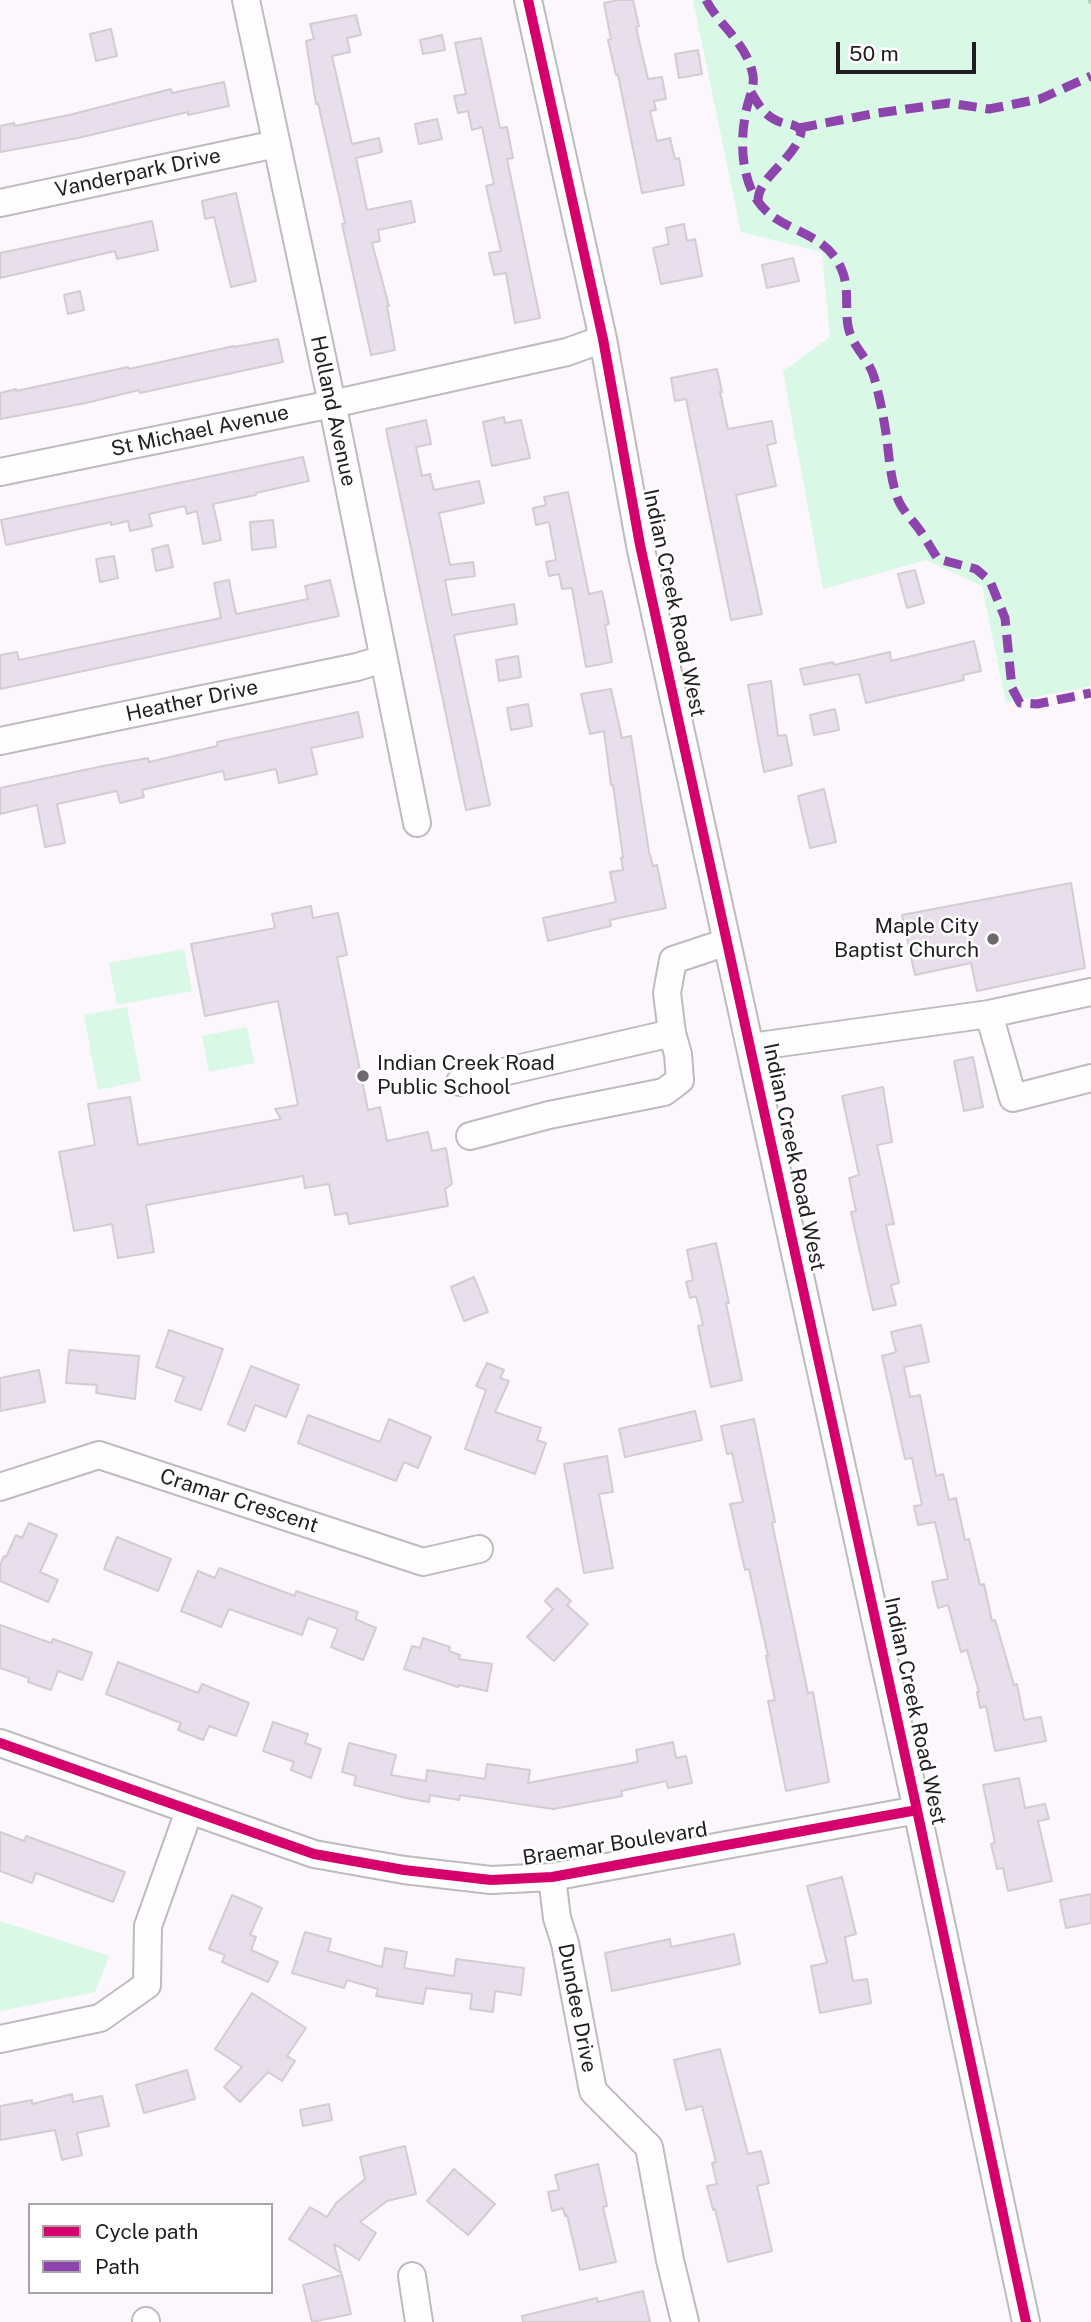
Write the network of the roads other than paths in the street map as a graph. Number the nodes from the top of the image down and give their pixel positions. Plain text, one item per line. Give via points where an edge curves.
1 (246, 0) edge
2 (528, 0) edge
3 (276, 144) junction
4 (0, 202) edge
5 (603, 339) junction
6 (332, 404) junction
7 (0, 472) edge
8 (383, 659) junction
9 (0, 741) edge
10 (417, 823) dead end
11 (727, 942) junction
12 (1091, 992) edge
13 (989, 1014) junction
14 (672, 1033) junction
15 (751, 1047) junction
16 (1091, 1078) edge
17 (460, 1083) dead end
18 (470, 1136) dead end
19 (0, 1487) edge
20 (479, 1549) dead end
21 (0, 1743) edge
22 (917, 1810) junction
23 (189, 1811) junction
24 (552, 1877) junction
25 (0, 2039) edge
26 (412, 2276) dead end
27 (419, 2322) edge
28 (685, 2322) edge
29 (1026, 2322) edge

1 - 3 street, Holland Avenue
2 - 5 street, Indian Creek Road West
3 - 4 street, Vanderpark Drive
3 - 6 street, Holland Avenue
5 - 6 street, St Michael Avenue via 567,352
5 - 11 street, Indian Creek Road West via 640,545
6 - 7 street, St Michael Avenue
6 - 8 street, Holland Avenue
8 - 9 street, Heather Drive
8 - 10 street, Holland Avenue
11 - 14 street via 673,960 667,993
11 - 15 street, Indian Creek Road West
12 - 13 street
13 - 15 street
13 - 16 street via 1013,1098
14 - 17 street
14 - 18 street via 680,1080 664,1092
15 - 22 street, Indian Creek Road West
19 - 20 street, Cramar Crescent via 99,1455 422,1562
21 - 23 street, Braemar Boulevard
22 - 24 street, Braemar Boulevard
22 - 29 street, Indian Creek Road West
23 - 24 street, Braemar Boulevard via 314,1854 491,1880
23 - 25 street via 148,1926 147,1985 100,2018
24 - 28 street, Dundee Drive via 593,2091 649,2147
26 - 27 street

